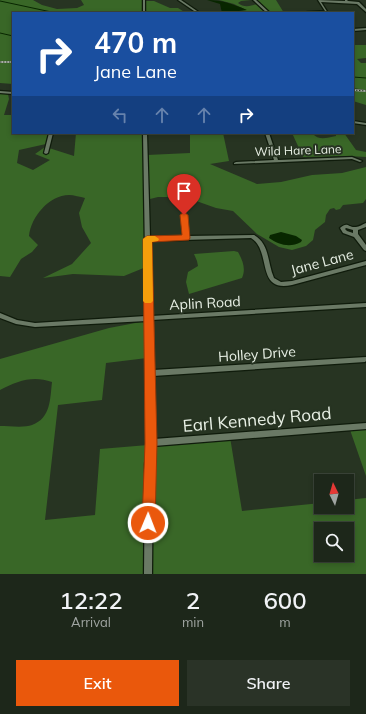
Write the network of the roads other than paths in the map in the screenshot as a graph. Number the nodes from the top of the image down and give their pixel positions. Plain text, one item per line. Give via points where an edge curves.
1 (144, 0) edge
2 (179, 0) edge
3 (254, 0) edge
4 (319, 0) edge
5 (346, 1) edge
6 (366, 10) edge
7 (144, 12) edge
8 (197, 12) edge
9 (268, 12) edge
10 (326, 12) edge
11 (366, 29) edge
12 (354, 30) edge
13 (0, 92) edge
14 (12, 93) edge
15 (354, 122) edge
16 (366, 124) edge
17 (50, 134) edge
18 (145, 134) edge
19 (267, 134) edge
20 (46, 153) dead end
21 (276, 161) junction
22 (360, 161) dead end
23 (236, 163) dead end
24 (184, 215) dead end
25 (366, 225) edge
26 (186, 238) junction
27 (147, 239) junction
28 (366, 249) edge
29 (366, 263) edge
30 (366, 304) edge
31 (0, 315) edge
32 (148, 318) junction
33 (365, 359) edge
34 (150, 373) junction
35 (366, 426) edge
36 (151, 443) junction
37 (148, 574) edge

1 - 7 street
2 - 8 street
3 - 9 street
4 - 5 street
4 - 10 street
5 - 6 street via 358,2
11 - 12 street
13 - 14 street
15 - 16 street
17 - 20 street
18 - 27 street
19 - 21 street
21 - 22 street, Wild Hare Lane via 352,158
21 - 23 street, Wild Hare Lane
24 - 26 street
25 - 28 street, Jane Lane via 356,232
26 - 27 street, Jane Lane
26 - 29 street, Jane Lane via 248,235 255,237 262,244 270,276 283,284
27 - 32 street
30 - 32 street, Aplin Road
31 - 32 street, Aplin Road via 16,322 35,325
32 - 34 street
33 - 34 street, Holley Drive
34 - 36 street
35 - 36 street, Earl Kennedy Road
36 - 37 street

